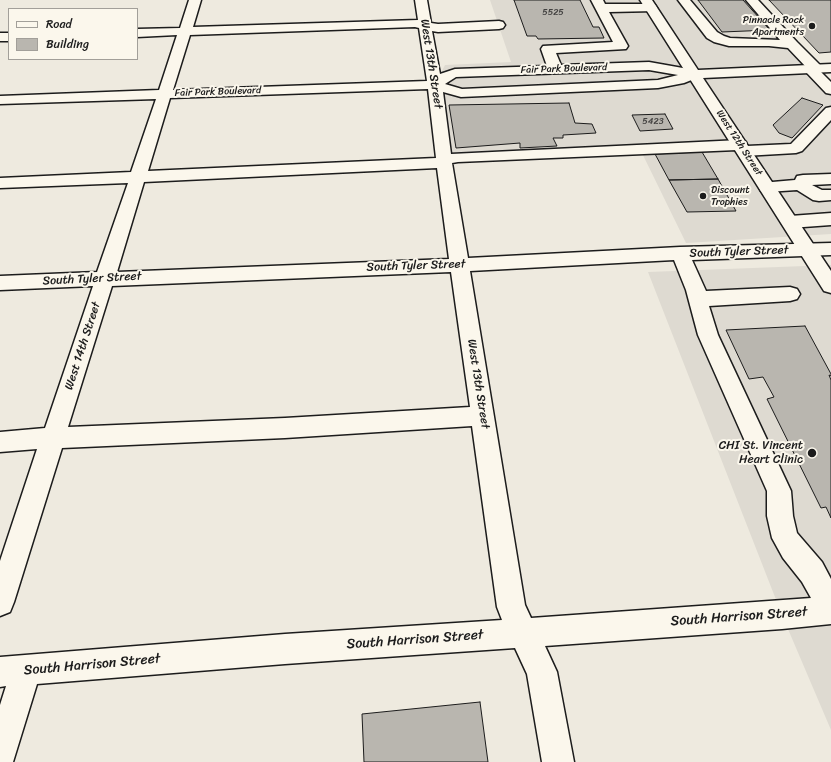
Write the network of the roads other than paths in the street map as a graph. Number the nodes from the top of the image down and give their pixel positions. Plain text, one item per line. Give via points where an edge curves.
1 (196, 0) edge
2 (421, 0) edge
3 (684, 0) edge
4 (752, 0) edge
5 (599, 4) edge
6 (648, 4) edge
7 (426, 24) junction
8 (499, 25) dead end
9 (185, 32) junction
10 (138, 33) edge
11 (792, 45) junction
12 (831, 68) edge
13 (814, 69) junction
14 (556, 70) junction
15 (694, 74) junction
16 (435, 85) junction
17 (831, 90) edge
18 (165, 94) junction
19 (0, 100) edge
20 (831, 111) edge
21 (742, 148) junction
22 (444, 160) junction
23 (138, 177) junction
24 (831, 179) edge
25 (0, 183) edge
26 (796, 185) junction
27 (767, 187) junction
28 (825, 196) edge
29 (826, 219) edge
30 (790, 222) junction
31 (831, 249) edge
32 (807, 250) junction
33 (680, 253) junction
34 (459, 265) junction
35 (105, 278) junction
36 (0, 283) edge
37 (831, 286) edge
38 (790, 294) dead end
39 (698, 299) junction
40 (484, 416) junction
41 (53, 438) junction
42 (0, 442) edge
43 (0, 602) edge
44 (831, 606) edge
45 (831, 610) edge
46 (524, 633) junction
47 (13, 672) edge
48 (0, 754) edge
49 (558, 762) edge

1 - 9 street, West 14th Street
2 - 7 street, West 13th Street
3 - 11 street via 712,35 719,39 729,42
4 - 11 street
5 - 6 street
5 - 14 street via 621,46 548,49
6 - 15 street, West 12th Street
7 - 8 street via 438,28
7 - 9 street
7 - 16 street, West 13th Street
9 - 10 street
9 - 18 street, West 14th Street
11 - 13 street
12 - 13 street, Fair Park Boulevard
13 - 15 street, Fair Park Boulevard
13 - 17 street
14 - 15 street, Fair Park Boulevard via 649,66
14 - 16 street, Fair Park Boulevard via 455,73 446,76
15 - 16 street, Fair Park Boulevard via 658,84 469,93
15 - 21 street, West 12th Street
16 - 18 street, Fair Park Boulevard
16 - 22 street, West 13th Street
18 - 19 street, Fair Park Boulevard
18 - 23 street, West 14th Street
20 - 21 street via 796,148
21 - 22 street via 457,157
21 - 27 street, West 12th Street
22 - 23 street via 432,164
22 - 34 street, West 13th Street
23 - 25 street
23 - 35 street, West 14th Street
24 - 26 street via 803,180
26 - 27 street
26 - 28 street
27 - 30 street, West 12th Street
28 - 29 street via 820,203
29 - 30 street
30 - 32 street, West 12th Street
31 - 32 street, South Tyler Street
32 - 33 street, South Tyler Street
32 - 37 street, West 12th Street
33 - 34 street, South Tyler Street
33 - 39 street
34 - 35 street, South Tyler Street
34 - 40 street, West 13th Street
35 - 36 street, South Tyler Street
35 - 41 street, West 14th Street
38 - 39 street
39 - 44 street via 708,335 779,490 780,516 785,538 812,572
40 - 41 street
40 - 46 street, West 13th Street via 511,607
41 - 42 street
41 - 43 street, West 14th Street
45 - 46 street, South Harrison Street
46 - 47 street, South Harrison Street via 285,649
46 - 49 street, West 13th Street via 542,672
47 - 48 street

